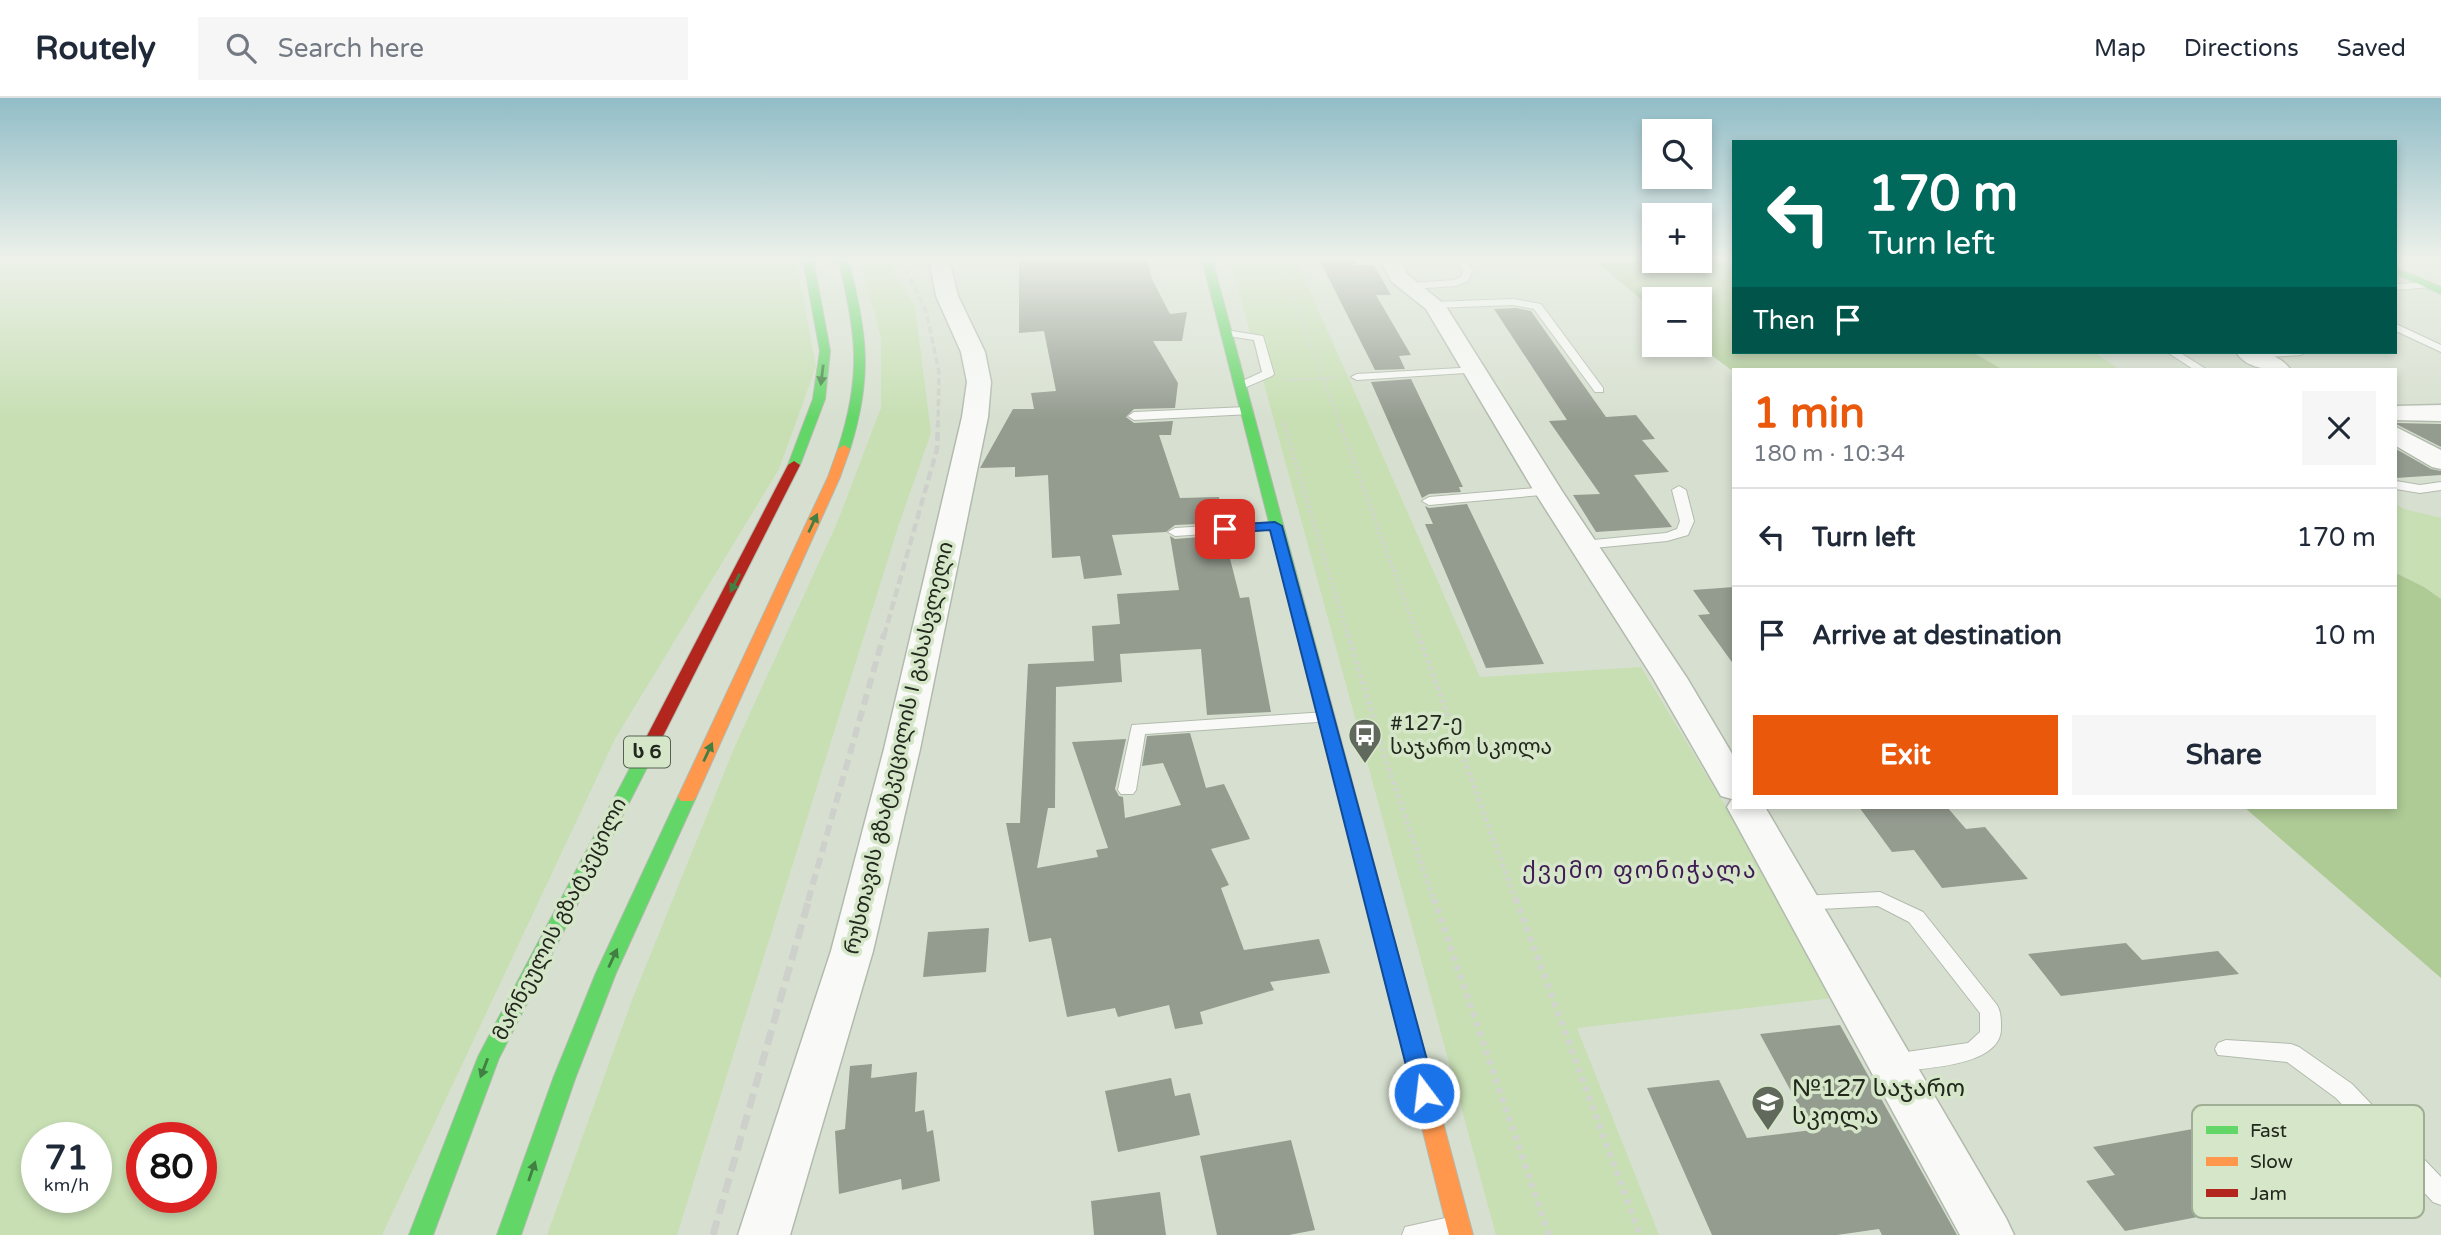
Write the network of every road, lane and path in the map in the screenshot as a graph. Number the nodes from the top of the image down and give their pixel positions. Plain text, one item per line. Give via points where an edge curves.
1 (818, 312) edge
2 (856, 312) edge
3 (954, 312) edge
4 (1221, 312) edge
5 (1298, 312) edge
6 (1439, 312) edge
7 (1541, 312) edge
8 (2397, 327) edge
9 (1226, 333) junction
10 (2416, 336) junction
11 (2397, 338) edge
12 (2441, 349) edge
13 (2175, 354) edge
14 (2252, 354) edge
15 (2198, 368) edge
16 (2276, 368) edge
17 (1477, 370) junction
18 (1269, 377) junction
19 (1357, 377) joint
20 (1323, 379) junction
21 (1240, 386) junction
22 (1599, 390) dead end
23 (1247, 411) junction
24 (2397, 413) edge
25 (2441, 413) edge
26 (1134, 416) dead end
27 (2397, 436) edge
28 (2441, 461) edge
29 (2397, 485) edge
30 (2441, 486) edge
31 (1679, 490) dead end
32 (1548, 491) junction
33 (1429, 501) dead end
34 (1275, 526) junction
35 (1175, 532) dead end
36 (1583, 545) junction
37 (1326, 717) junction
38 (1732, 783) edge
39 (1127, 790) dead end
40 (1747, 809) edge
41 (1801, 904) junction
42 (2226, 1049) dead end
43 (1891, 1063) junction
44 (2357, 1105) edge
45 (2424, 1176) edge
46 (2441, 1194) edge
47 (1460, 1231) edge
48 (421, 1235) edge
49 (509, 1235) edge
50 (764, 1235) edge
51 (1413, 1235) edge
52 (1549, 1235) edge
53 (1640, 1235) edge
54 (1988, 1235) edge

1 -> 48 main road, მარნეულის გზატკეცილი / ს 6 via 825,351 819,399 802,450 489,1057
49 -> 2 main road, ს 6 via 606,973 834,477 853,424 863,368
3 - 50 street, რუსთავის გზატკეცილის I გასასვლელი via 973,352 979,382 975,417 852,951
4 - 9 main road
5 - 20 path
6 - 17 street
7 - 22 lane
8 - 10 lane
9 - 18 lane via 1259,338
9 - 21 main road
10 - 11 lane
10 - 12 lane
13 - 15 lane
14 - 16 street
17 - 19 lane
17 - 32 street
18 - 20 path
18 - 21 lane
18 - 52 path via 1387,763
19 - 20 path
20 - 53 path
21 - 23 main road
23 - 26 lane
23 - 34 main road
24 - 25 street
27 - 28 street
29 - 30 lane
31 - 36 lane via 1687,521 1683,533
32 - 33 lane
32 - 36 street
34 - 35 lane
34 - 37 main road
36 - 38 street
37 - 39 lane via 1138,729
37 - 47 main road
40 - 41 street
41 - 43 street
41 - 43 lane via 1880,899 1896,905 1916,917 1990,1012 1991,1036 1973,1051
42 - 44 lane via 2291,1053
43 - 54 street
45 - 46 lane
47 - 51 lane

